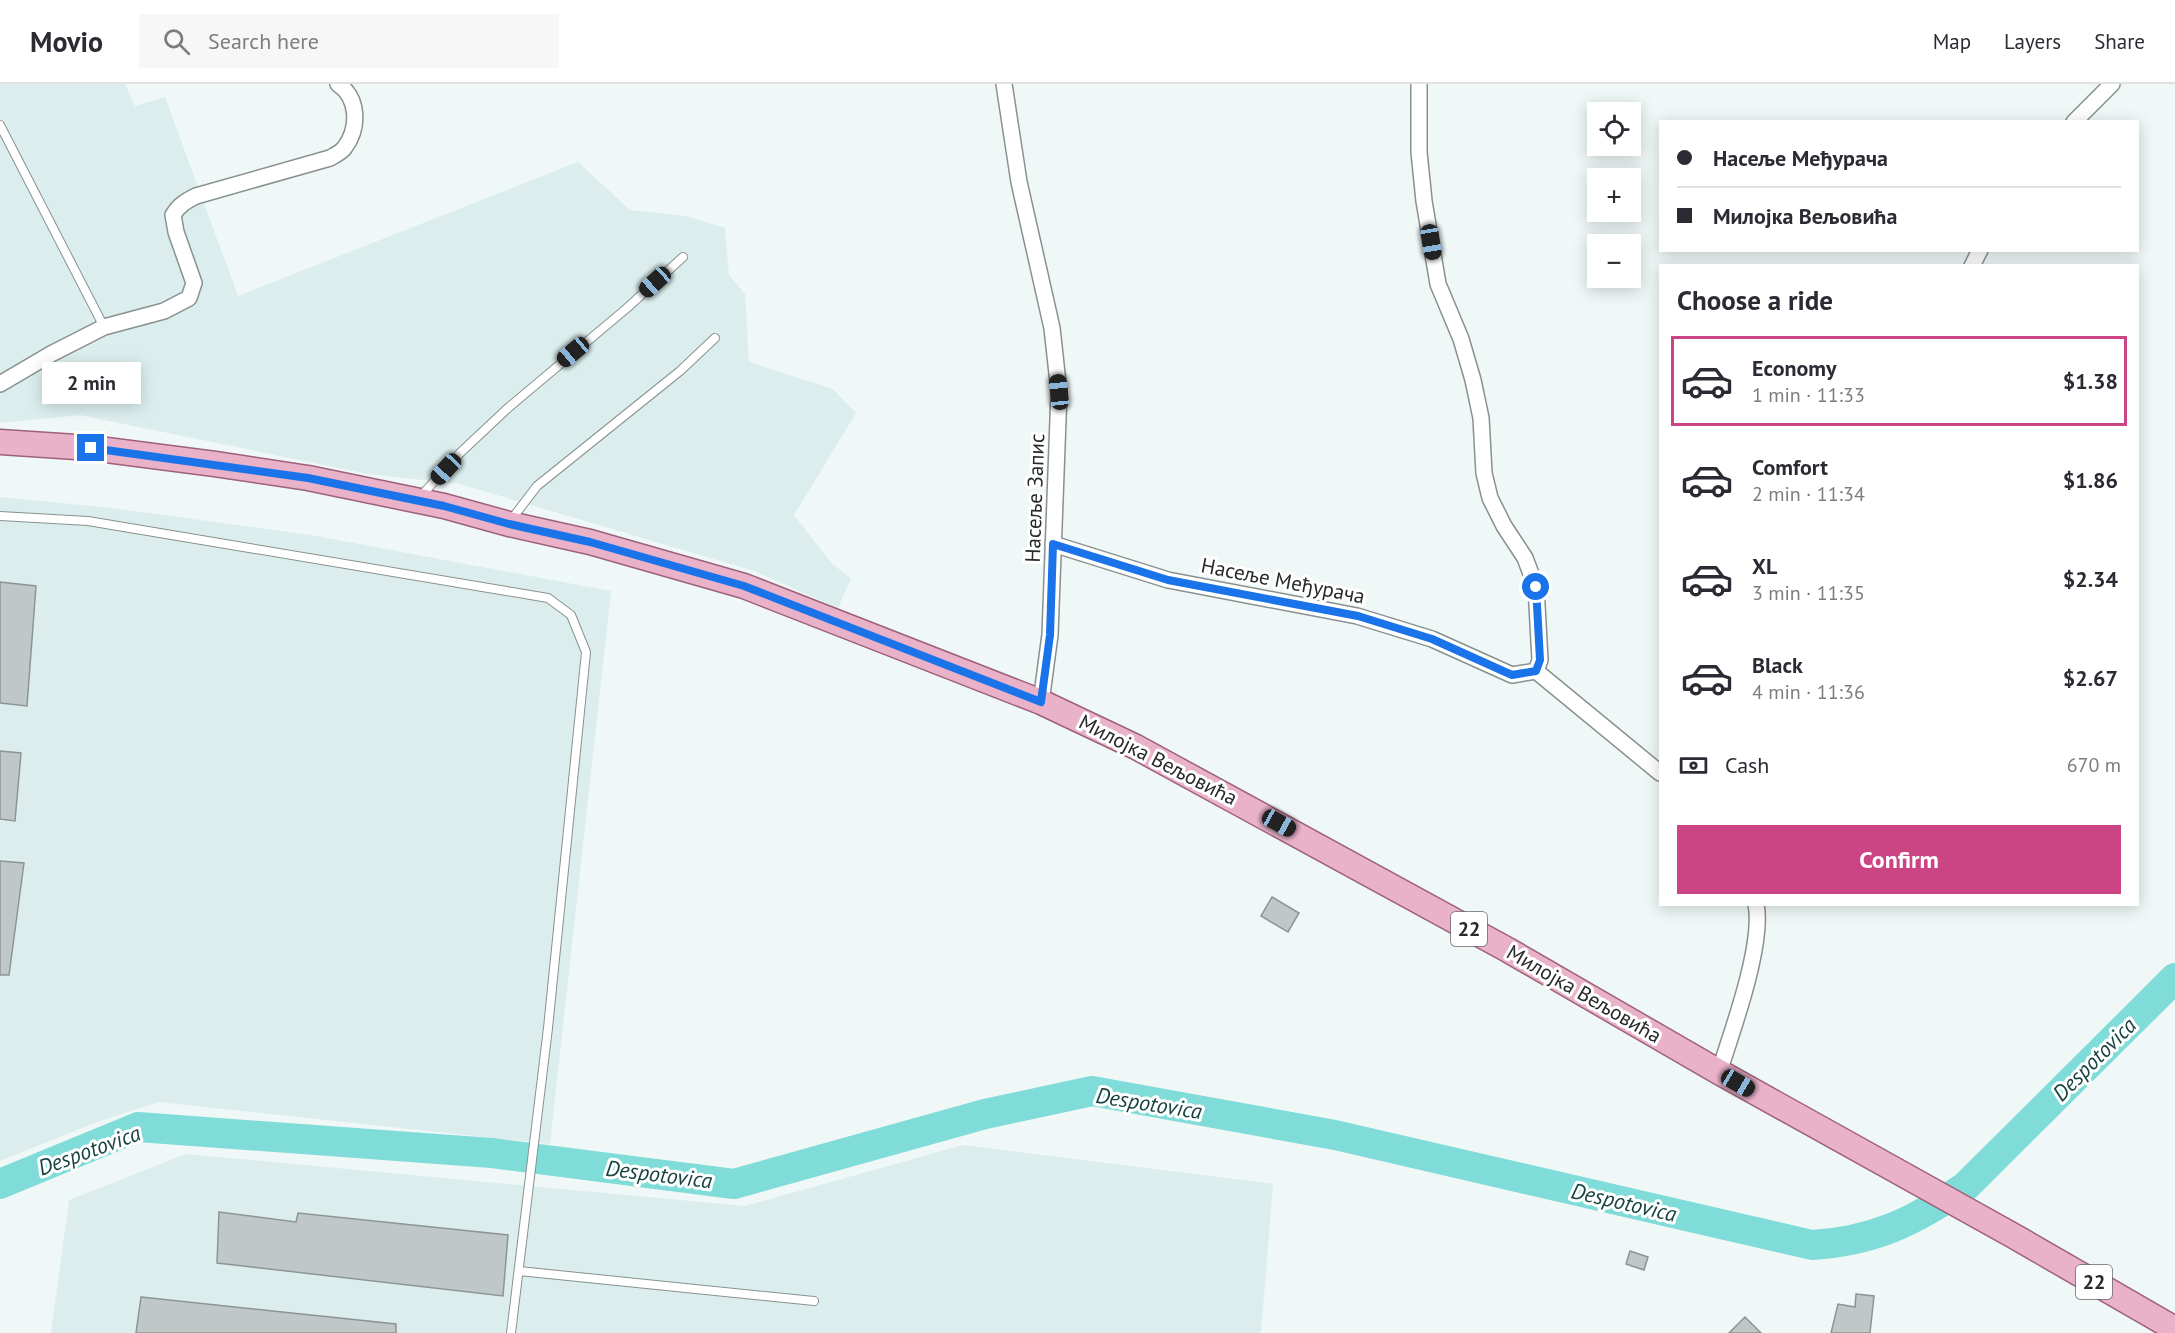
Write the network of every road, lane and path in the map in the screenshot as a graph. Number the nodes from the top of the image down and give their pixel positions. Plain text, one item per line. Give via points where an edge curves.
1 (338, 84) edge
2 (1004, 84) edge
3 (1419, 84) edge
4 (2112, 84) edge
5 (2076, 120) edge
6 (0, 125) edge
7 (683, 257) dead end
8 (104, 327) junction
9 (715, 338) dead end
10 (0, 384) edge
11 (0, 442) edge
12 (417, 500) junction
13 (0, 516) edge
14 (509, 524) junction
15 (1053, 544) junction
16 (1536, 671) junction
17 (1041, 702) junction
18 (1659, 772) edge
19 (1756, 906) edge
20 (1719, 1072) junction
21 (519, 1271) junction
22 (814, 1301) dead end
23 (2175, 1329) edge
24 (512, 1333) edge

1 - 8 street via 347,90 355,110 355,130 344,149 330,158 184,202 173,215 194,283 189,298 164,311
2 - 15 street, Насеље Запис via 1019,182 1053,328 1058,381
3 - 16 street via 1419,152 1438,284 1473,380 1490,498 1525,558 1536,587 1540,660
4 - 5 street
6 - 8 lane
7 - 12 lane via 508,408
8 - 10 street
9 - 14 lane via 537,486
11 - 12 main road, Милојка Вељовића / 22 via 91,448 215,464
12 - 14 main road, Милојка Вељовића / 22
13 - 21 lane via 88,521 548,598 571,615 586,652
14 - 17 main road, Милојка Вељовића / 22 via 590,542 744,586
15 - 16 street, Насеље Међурача via 1168,580 1358,616 1432,639 1512,675
15 - 17 street, Насеље Запис via 1050,635
16 - 18 street
17 - 20 main road, Милојка Вељовића / 22 via 1261,813
19 - 20 street via 1759,917 1749,968
20 - 23 main road, Милојка Вељовића / 22
21 - 22 lane
21 - 24 lane

